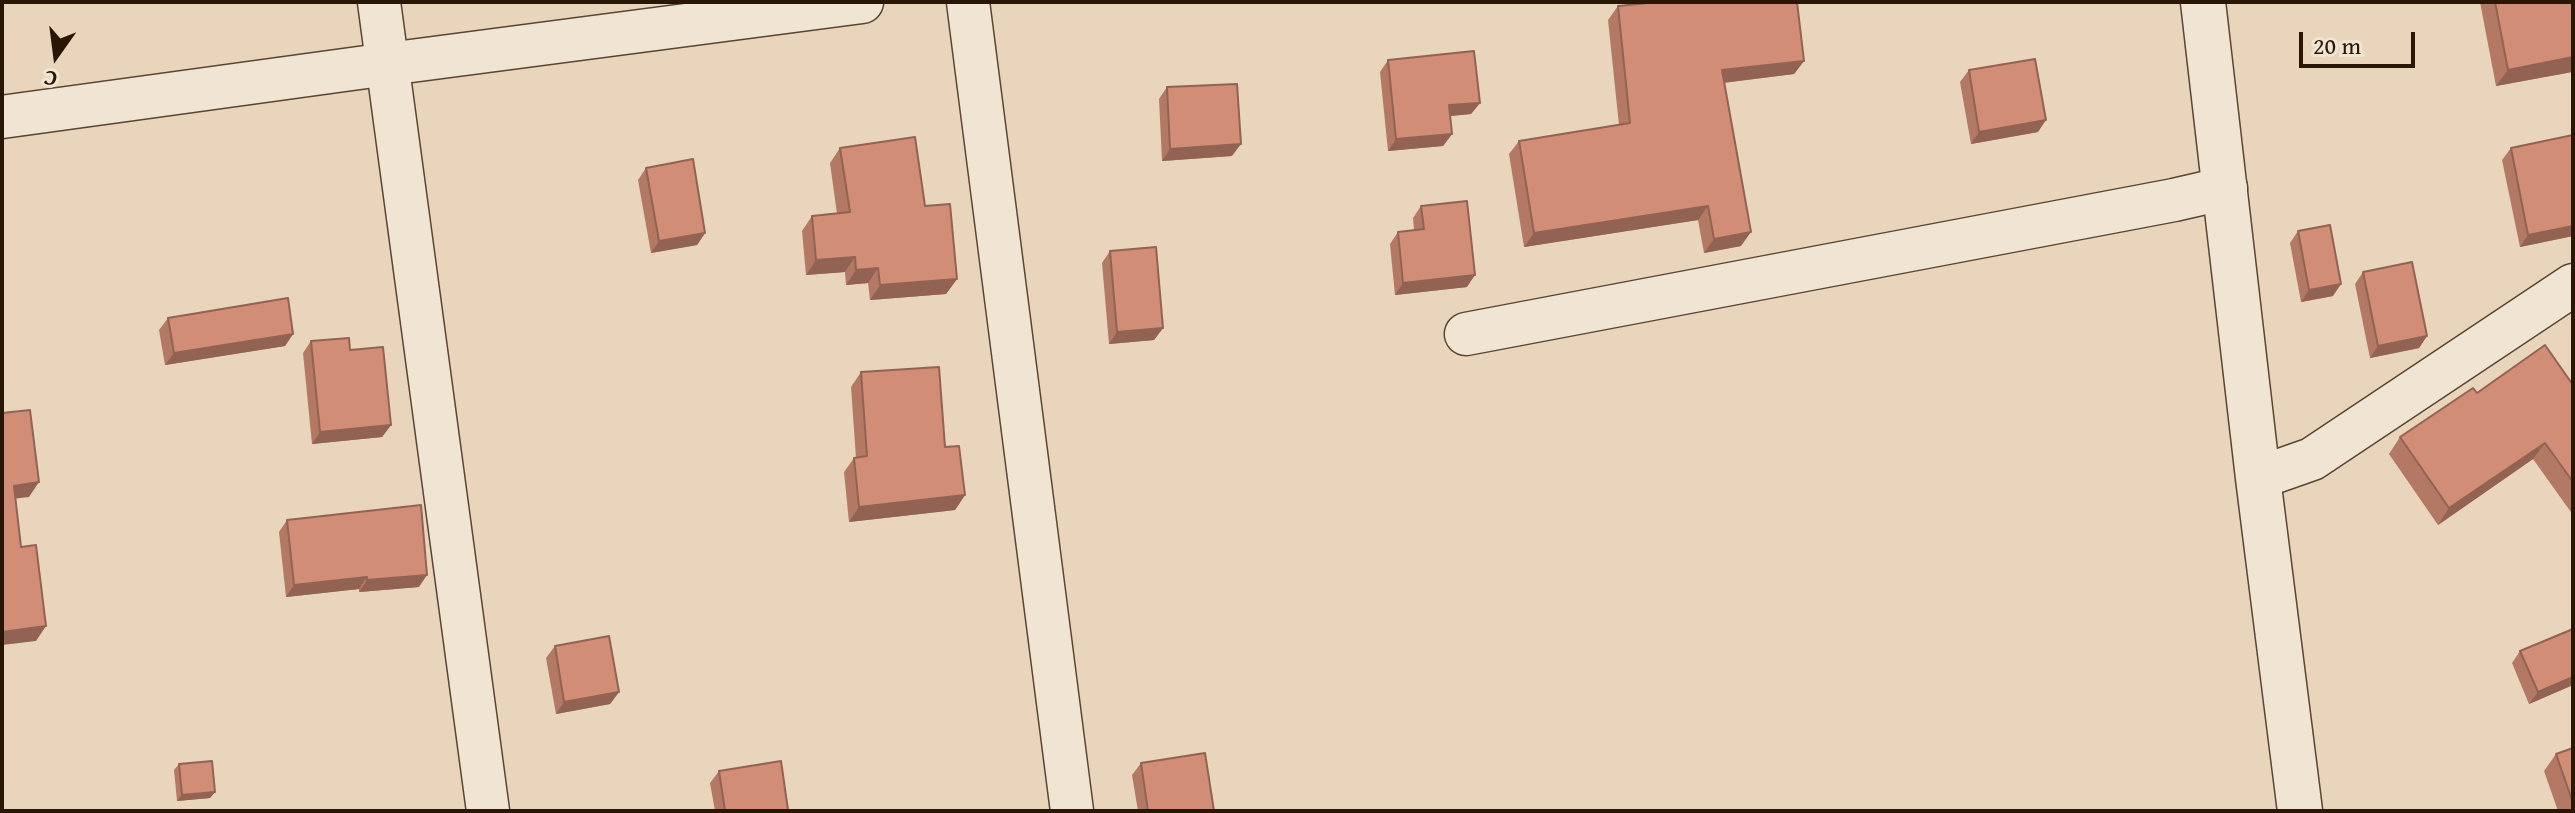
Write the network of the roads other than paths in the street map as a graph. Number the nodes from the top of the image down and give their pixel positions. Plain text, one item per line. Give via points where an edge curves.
1 (379, 2) edge
2 (862, 2) edge
3 (968, 2) edge
4 (2203, 2) edge
5 (388, 64) junction
6 (2, 117) edge
7 (2226, 188) junction
8 (2573, 285) edge
9 (1466, 334) dead end
10 (2258, 478) junction
11 (488, 811) edge
12 (1072, 811) edge
13 (2300, 811) edge

1 - 5 street
2 - 5 street
3 - 12 street
4 - 7 street
5 - 6 street
5 - 11 street
7 - 9 street
7 - 10 street
8 - 10 street via 2312,459
10 - 13 street

